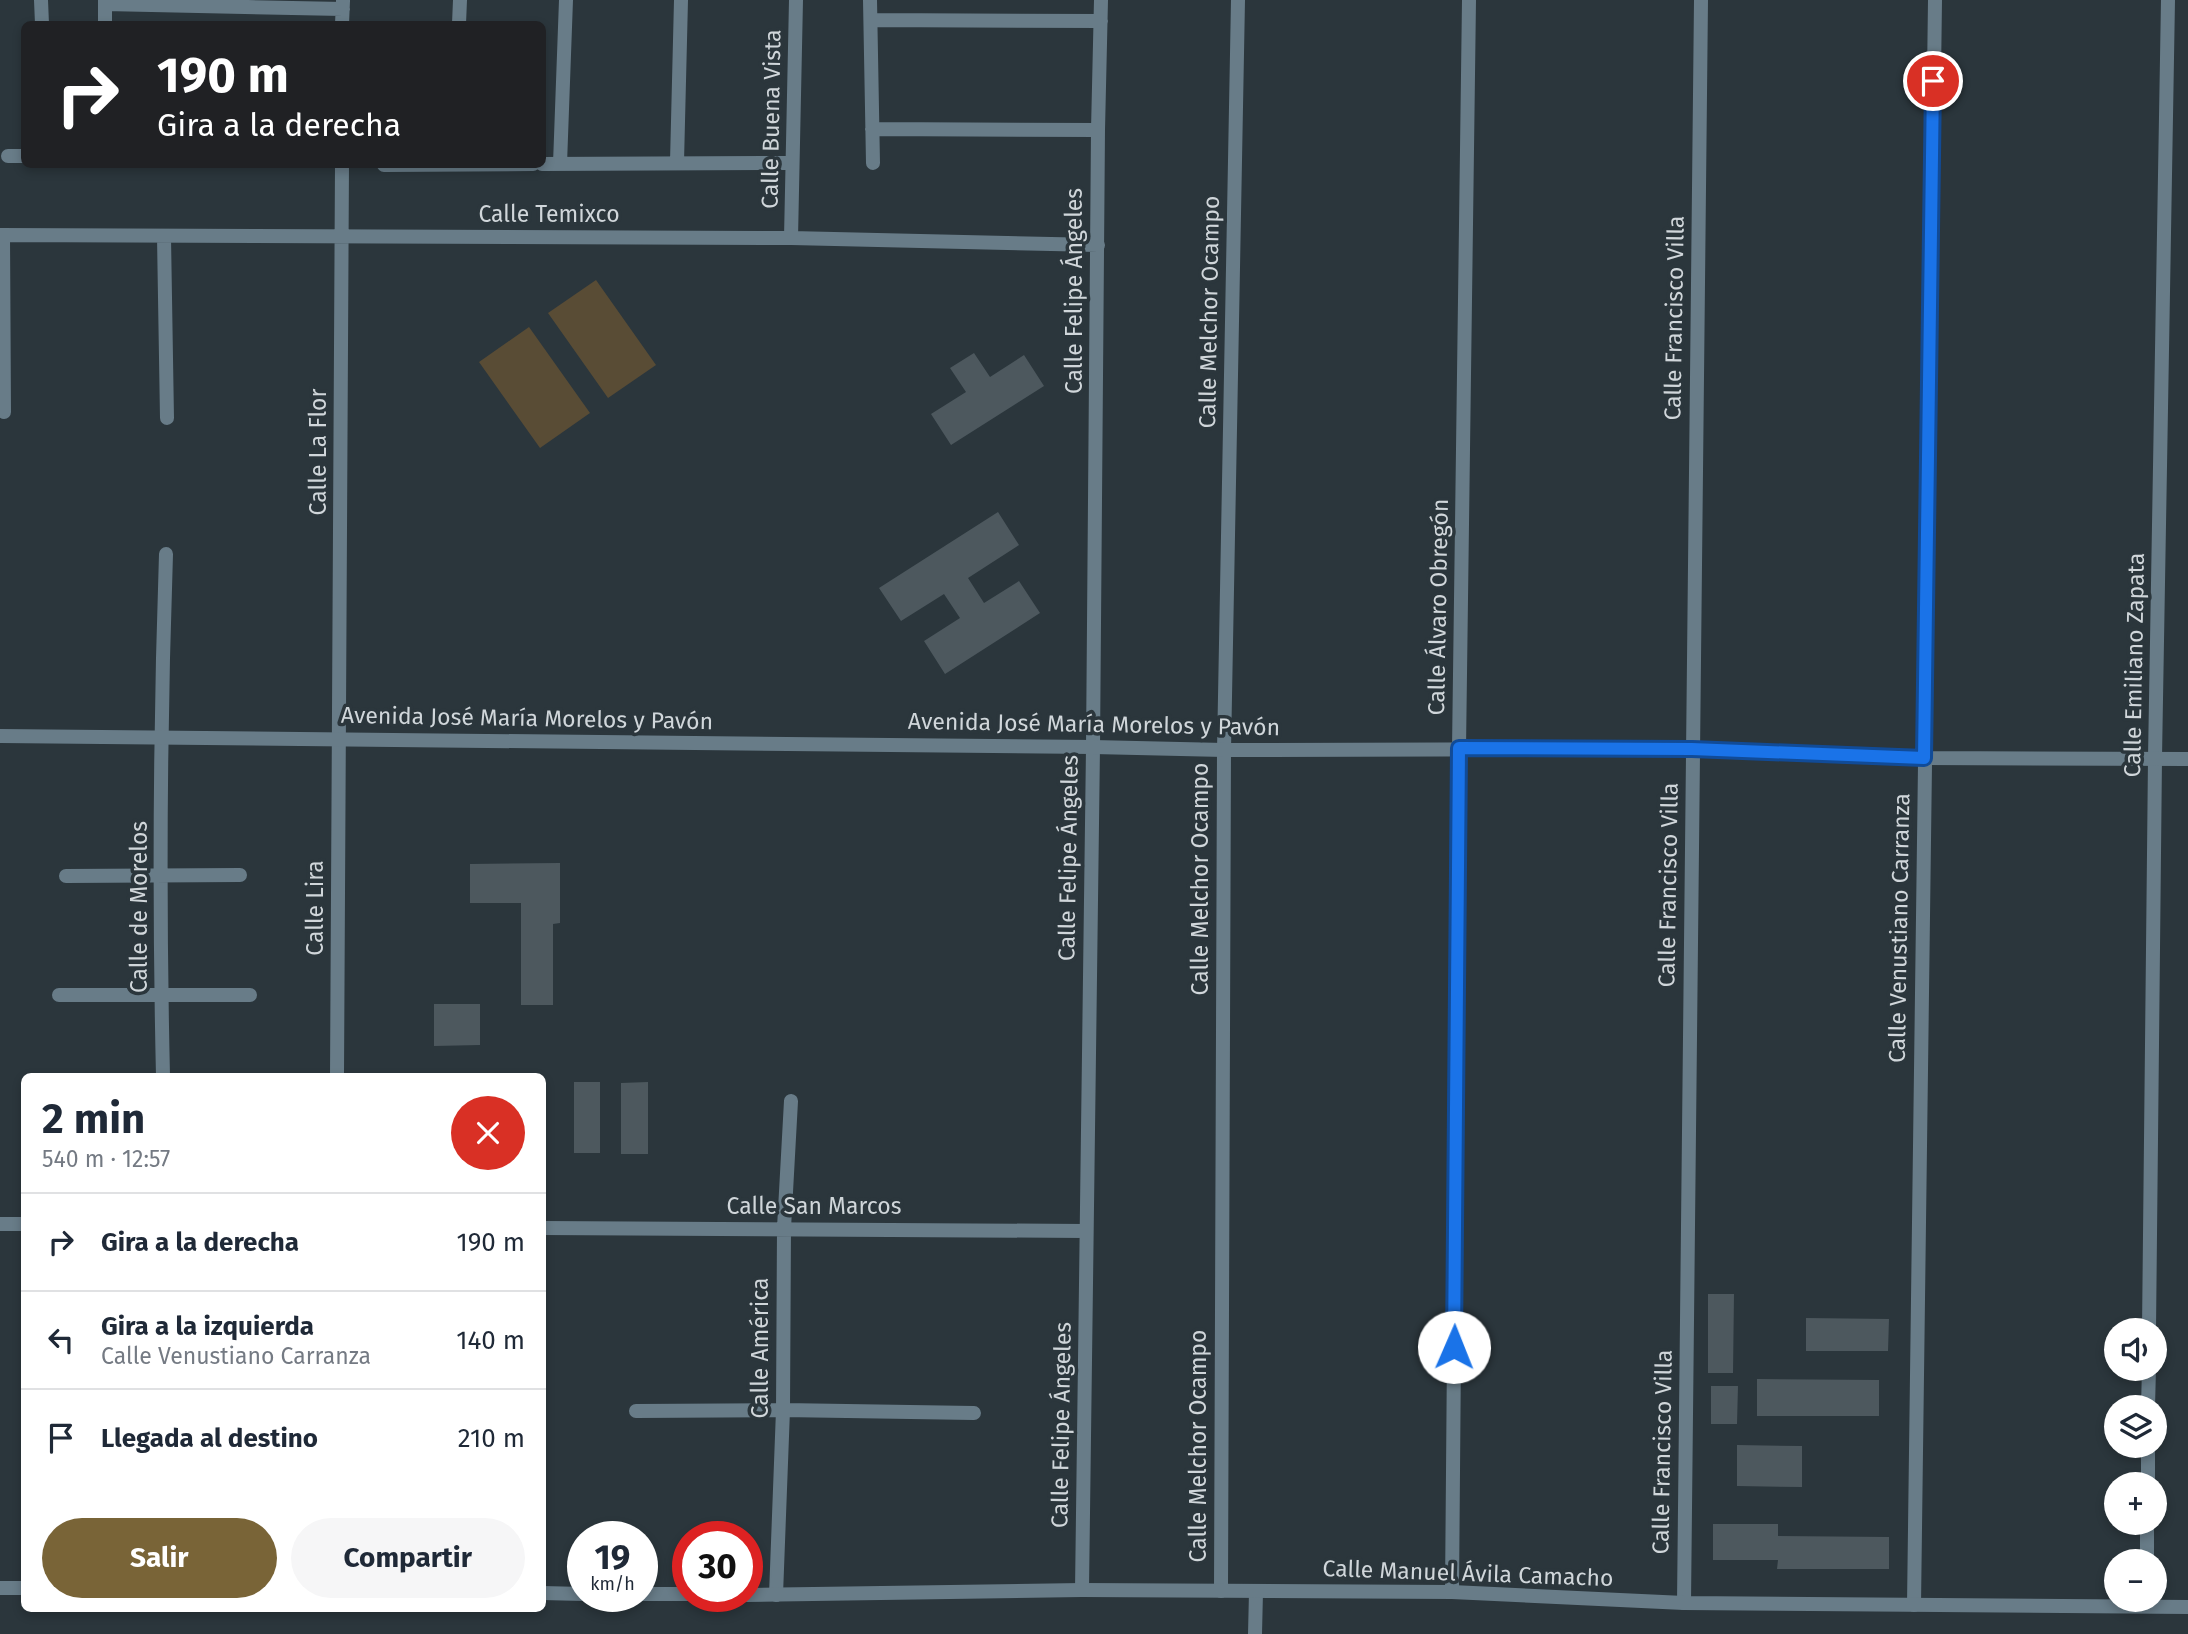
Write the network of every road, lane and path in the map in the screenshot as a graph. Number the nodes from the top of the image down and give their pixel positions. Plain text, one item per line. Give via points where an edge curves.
1 (41, 0) edge
2 (460, 0) edge
3 (566, 0) edge
4 (681, 0) edge
5 (796, 0) edge
6 (870, 0) edge
7 (1101, 0) edge
8 (1238, 0) edge
9 (1469, 0) edge
10 (1701, 0) edge
11 (1935, 0) edge
12 (2168, 0) edge
13 (105, 2) edge
14 (342, 11) edge
15 (871, 20) junction
16 (42, 21) edge
17 (105, 21) edge
18 (459, 21) edge
19 (1101, 21) junction
20 (873, 129) junction
21 (1098, 130) junction
22 (8, 156) dead end
23 (21, 156) edge
24 (677, 162) junction
25 (792, 163) junction
26 (873, 163) dead end
27 (546, 164) edge
28 (560, 164) junction
29 (342, 168) edge
30 (2, 235) edge
31 (341, 236) junction
32 (164, 237) junction
33 (791, 238) junction
34 (1098, 244) junction
35 (4, 412) dead end
36 (167, 418) dead end
37 (166, 554) dead end
38 (0, 736) edge
39 (161, 738) junction
40 (339, 739) junction
41 (1093, 747) junction
42 (1459, 748) junction
43 (1692, 749) junction
44 (1224, 750) junction
45 (1924, 758) junction
46 (2155, 758) junction
47 (2188, 759) edge
48 (162, 875) junction
49 (240, 875) dead end
50 (66, 876) dead end
51 (59, 995) dead end
52 (250, 995) dead end
53 (161, 996) junction
54 (163, 1073) edge
55 (338, 1073) edge
56 (791, 1101) dead end
57 (0, 1224) edge
58 (21, 1224) edge
59 (546, 1228) edge
60 (784, 1228) junction
61 (1085, 1231) junction
62 (2149, 1318) edge
63 (783, 1410) junction
64 (636, 1411) dead end
65 (974, 1413) dead end
66 (0, 1588) edge
67 (21, 1588) edge
68 (1082, 1590) junction
69 (1221, 1591) junction
70 (1256, 1592) junction
71 (1452, 1592) junction
72 (546, 1593) edge
73 (567, 1594) edge
74 (763, 1595) edge
75 (776, 1595) junction
76 (1684, 1603) junction
77 (2104, 1603) edge
78 (1914, 1605) junction
79 (2167, 1605) edge
80 (2188, 1607) edge
81 (1255, 1634) edge

1 - 16 street
2 - 18 street
3 - 28 street
4 - 24 street
5 - 25 street, Calle Buena Vista
6 - 15 street
7 - 19 street, Calle Felipe Ángeles
8 - 44 street, Calle Melchor Ocampo
9 - 42 street, Calle Álvaro Obregón
10 - 43 street, Calle Francisco Villa
11 - 45 street, Calle Venustiano Carranza
12 - 46 street, Calle Emiliano Zapata
13 - 14 street
13 - 17 street
15 - 19 street
15 - 20 street
19 - 21 street, Calle Felipe Ángeles
20 - 21 street
20 - 26 street
21 - 34 street, Calle Felipe Ángeles
22 - 23 street
24 - 25 street
24 - 28 street
25 - 33 street, Calle Buena Vista
27 - 28 street
29 - 31 street, Calle La Flor
30 - 32 street, Calle Temixco
30 - 35 street
31 - 32 street, Calle Temixco
31 - 33 street, Calle Temixco
31 - 40 street, Calle La Flor
32 - 36 street
33 - 34 street, Calle Temixco
34 - 41 street, Calle Felipe Ángeles
37 - 39 street, Calle de Morelos
38 - 39 street, Avenida José María Morelos y Pavón
39 - 40 street, Avenida José María Morelos y Pavón
39 - 48 street, Calle de Morelos
40 - 41 street, Avenida José María Morelos y Pavón
40 - 55 street, Calle Lira
41 - 44 street, Avenida José María Morelos y Pavón
41 - 61 street, Calle Felipe Ángeles
42 - 43 street, Avenida José María Morelos y Pavón
42 - 44 street, Avenida José María Morelos y Pavón
42 - 71 street, Calle Álvaro Obregón
43 - 45 street, Avenida José María Morelos y Pavón
43 - 76 street, Calle Francisco Villa
44 - 69 street, Calle Melchor Ocampo
45 - 46 street, Avenida José María Morelos y Pavón
45 - 78 street, Calle Venustiano Carranza
46 - 47 street, Avenida José María Morelos y Pavón
46 - 62 street, Calle Emiliano Zapata
48 - 49 street
48 - 50 street
48 - 53 street, Calle de Morelos
51 - 53 street
52 - 53 street
53 - 54 street, Calle de Morelos
56 - 60 street, Calle América
57 - 58 street
59 - 60 street, Calle San Marcos
60 - 61 street, Calle San Marcos
60 - 63 street, Calle América
61 - 68 street, Calle Felipe Ángeles
63 - 64 street
63 - 65 street
63 - 75 street, Calle América
66 - 67 street
68 - 69 street, Calle Manuel Ávila Camacho
68 - 75 street, Calle Manuel Ávila Camacho
69 - 70 street, Calle Manuel Ávila Camacho
70 - 71 street, Calle Manuel Ávila Camacho
70 - 81 street
71 - 76 street, Calle Manuel Ávila Camacho
72 - 73 street
74 - 75 street, Calle Manuel Ávila Camacho
76 - 78 street, Calle Manuel Ávila Camacho
77 - 78 street, Calle Manuel Ávila Camacho
79 - 80 street, Calle Manuel Ávila Camacho

